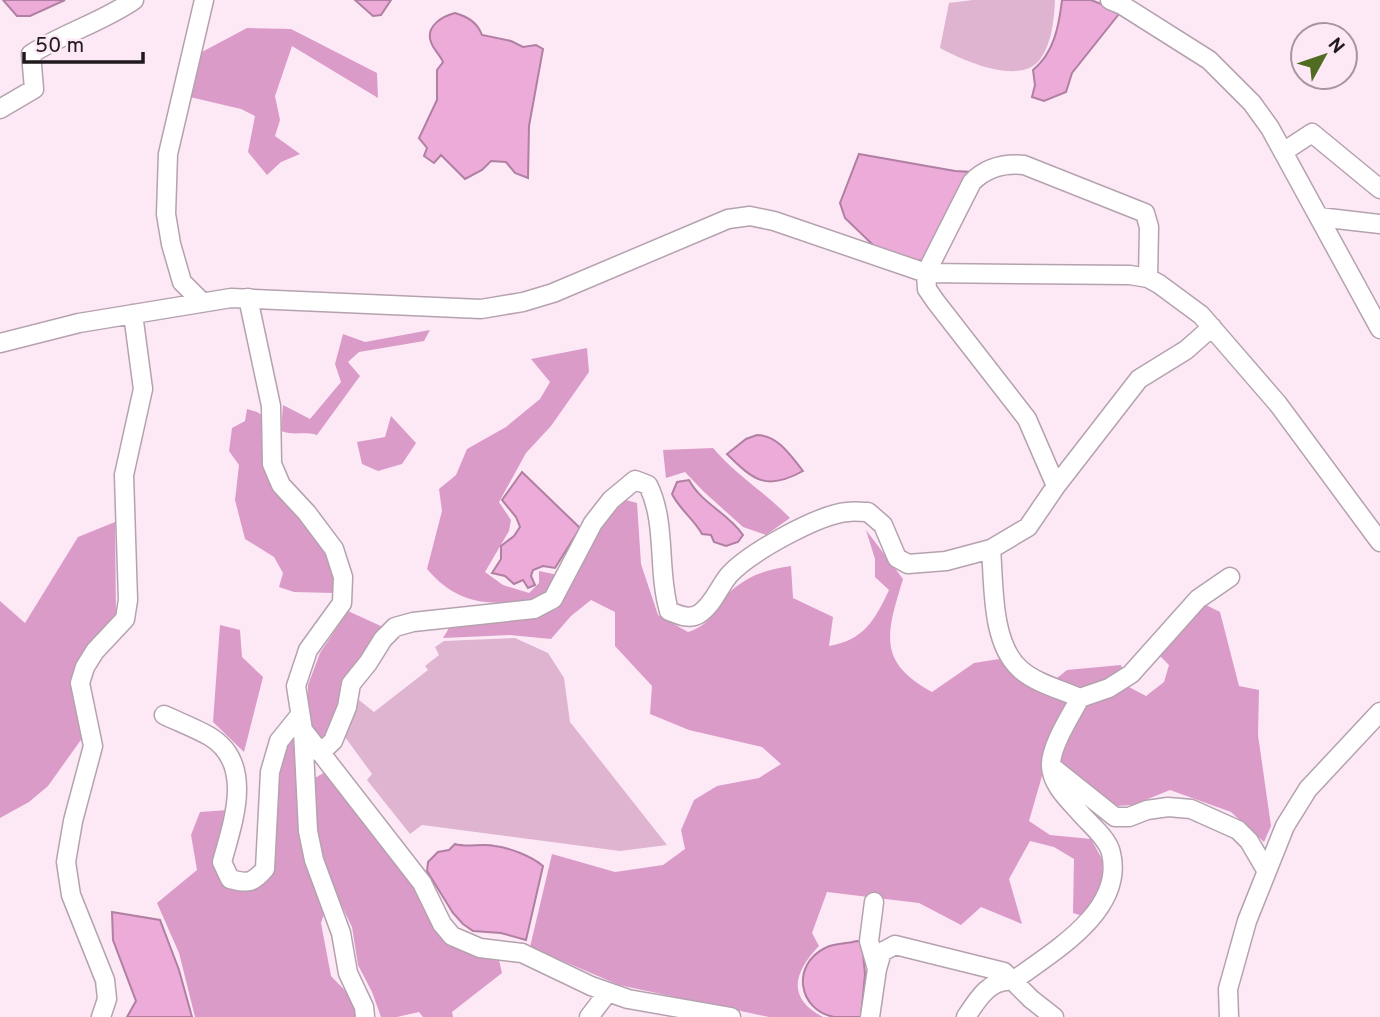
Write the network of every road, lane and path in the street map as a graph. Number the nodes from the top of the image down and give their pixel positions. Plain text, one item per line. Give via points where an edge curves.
1 (134, 0) edge
2 (204, 0) edge
3 (1110, 0) edge
4 (0, 109) edge
5 (1283, 152) junction
6 (1380, 189) edge
7 (1319, 218) junction
8 (1380, 225) edge
9 (926, 273) junction
10 (1148, 278) junction
11 (248, 298) junction
12 (202, 302) junction
13 (133, 314) junction
14 (1212, 327) junction
15 (1380, 329) edge
16 (0, 343) edge
17 (1056, 486) junction
18 (1380, 542) edge
19 (991, 549) junction
20 (1230, 577) dead end
21 (1080, 698) junction
22 (1380, 712) edge
23 (164, 715) dead end
24 (301, 723) junction
25 (320, 753) junction
26 (1051, 766) junction
27 (1266, 870) junction
28 (874, 902) dead end
29 (877, 968) junction
30 (1013, 981) junction
31 (608, 992) junction
32 (101, 1017) edge
33 (365, 1017) edge
34 (589, 1017) edge
35 (731, 1017) edge
36 (870, 1017) edge
37 (966, 1017) edge
38 (1054, 1017) edge
39 (1229, 1017) edge

1 - 4 street via 31,54 34,89
2 - 12 street via 168,154 166,214 182,282
3 - 5 street via 1209,60 1252,103
5 - 6 street via 1312,133
5 - 7 street
7 - 8 street
7 - 15 street
9 - 10 street
9 - 10 street via 972,181 1008,164 1024,165 1145,213
9 - 11 street via 750,216 727,219 553,292 513,304 481,309
9 - 17 street via 926,289 1027,419
10 - 14 street
11 - 12 street
11 - 24 street via 271,406 272,464 281,485 334,549 343,577 342,603 308,650 296,686
12 - 13 street
13 - 16 street
13 - 32 street via 143,389 124,475 128,600 125,619 95,651 80,683 93,746 66,862 71,895 105,980 107,999
14 - 17 street via 1186,350 1139,379
14 - 18 street via 1278,404
17 - 19 street via 1028,527
19 - 21 street via 1005,651 1021,671
19 - 25 street via 946,561 908,564 897,558 883,525 868,512 845,512 792,531 741,564 699,614 684,617 669,611 664,593 656,502 648,485 635,480 593,523 553,599 534,609 413,622 395,628 351,684 333,741
20 - 21 street via 1198,599 1131,674
21 - 26 street via 1057,742
22 - 27 street via 1308,789
23 - 24 street via 211,737 234,765 236,811 222,862 230,879 246,883 255,881 265,869 270,772 279,741
24 - 25 street
24 - 33 street via 314,860
25 - 31 street via 422,883 452,936 480,948 522,953
26 - 27 street via 1115,817 1168,807 1191,809 1238,830
26 - 30 street via 1059,789 1111,851 1112,874 1101,908 1089,922
27 - 39 street via 1228,989
28 - 29 street via 869,941
29 - 30 street via 882,952 895,945 1004,972
29 - 36 street
30 - 37 street via 1003,980 987,989
30 - 38 street
31 - 34 street
31 - 35 street

